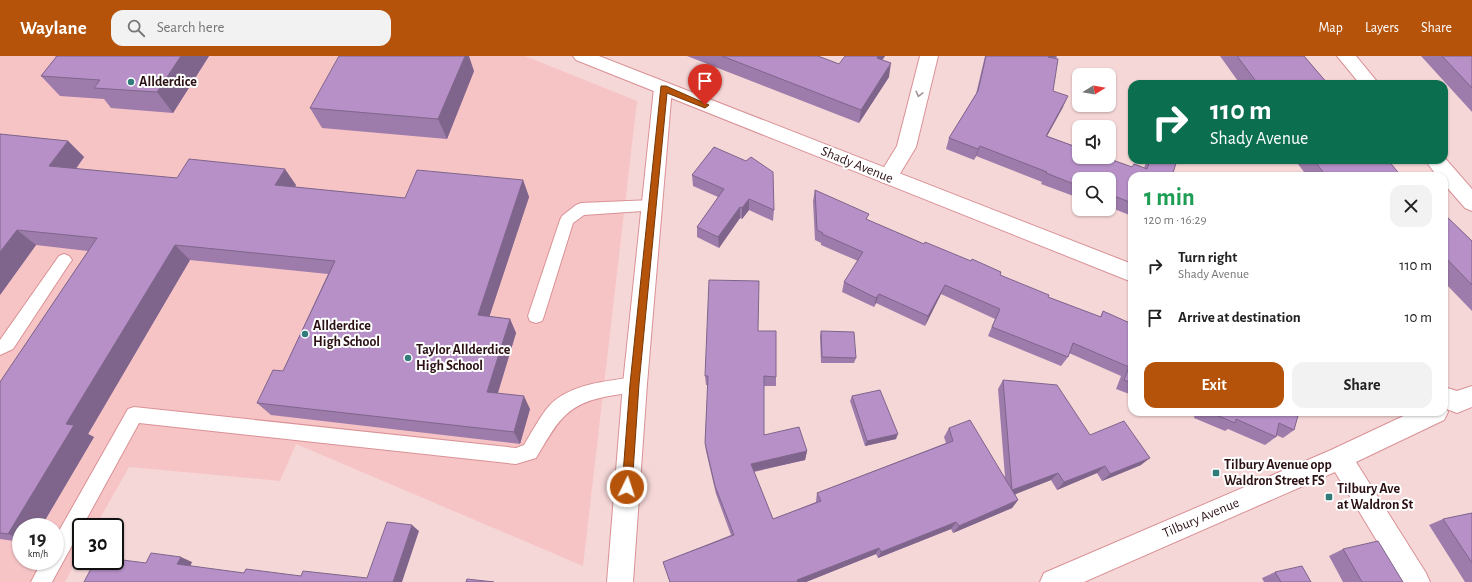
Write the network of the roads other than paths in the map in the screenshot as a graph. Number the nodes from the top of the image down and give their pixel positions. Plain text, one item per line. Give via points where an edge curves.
1 (582, 56) edge
2 (929, 56) edge
3 (1346, 56) edge
4 (1367, 80) edge
5 (663, 88) junction
6 (1438, 164) edge
7 (1445, 172) edge
8 (1448, 175) edge
9 (888, 177) junction
10 (1472, 203) edge
11 (652, 206) junction
12 (64, 260) dead end
13 (1128, 272) edge
14 (536, 316) dead end
15 (0, 348) edge
16 (635, 384) junction
17 (1428, 416) edge
18 (1340, 458) junction
19 (64, 542) edge
20 (48, 570) edge
21 (41, 582) edge
22 (620, 582) edge
23 (1053, 582) edge
24 (1417, 582) edge

1 - 5 street, Shady Avenue
2 -> 9 street via 906,147
3 - 4 street
5 - 9 street, Shady Avenue
5 - 11 street
6 - 7 street
8 - 10 street
9 - 13 street, Shady Avenue
11 - 14 lane via 581,209 567,220
11 - 16 street
12 - 15 lane via 6,344
16 - 19 lane via 579,396 558,408 530,452 516,456 134,415
16 - 22 street
17 - 18 street, Tilbury Avenue
18 - 23 street, Tilbury Avenue
18 - 24 street
20 - 21 lane

